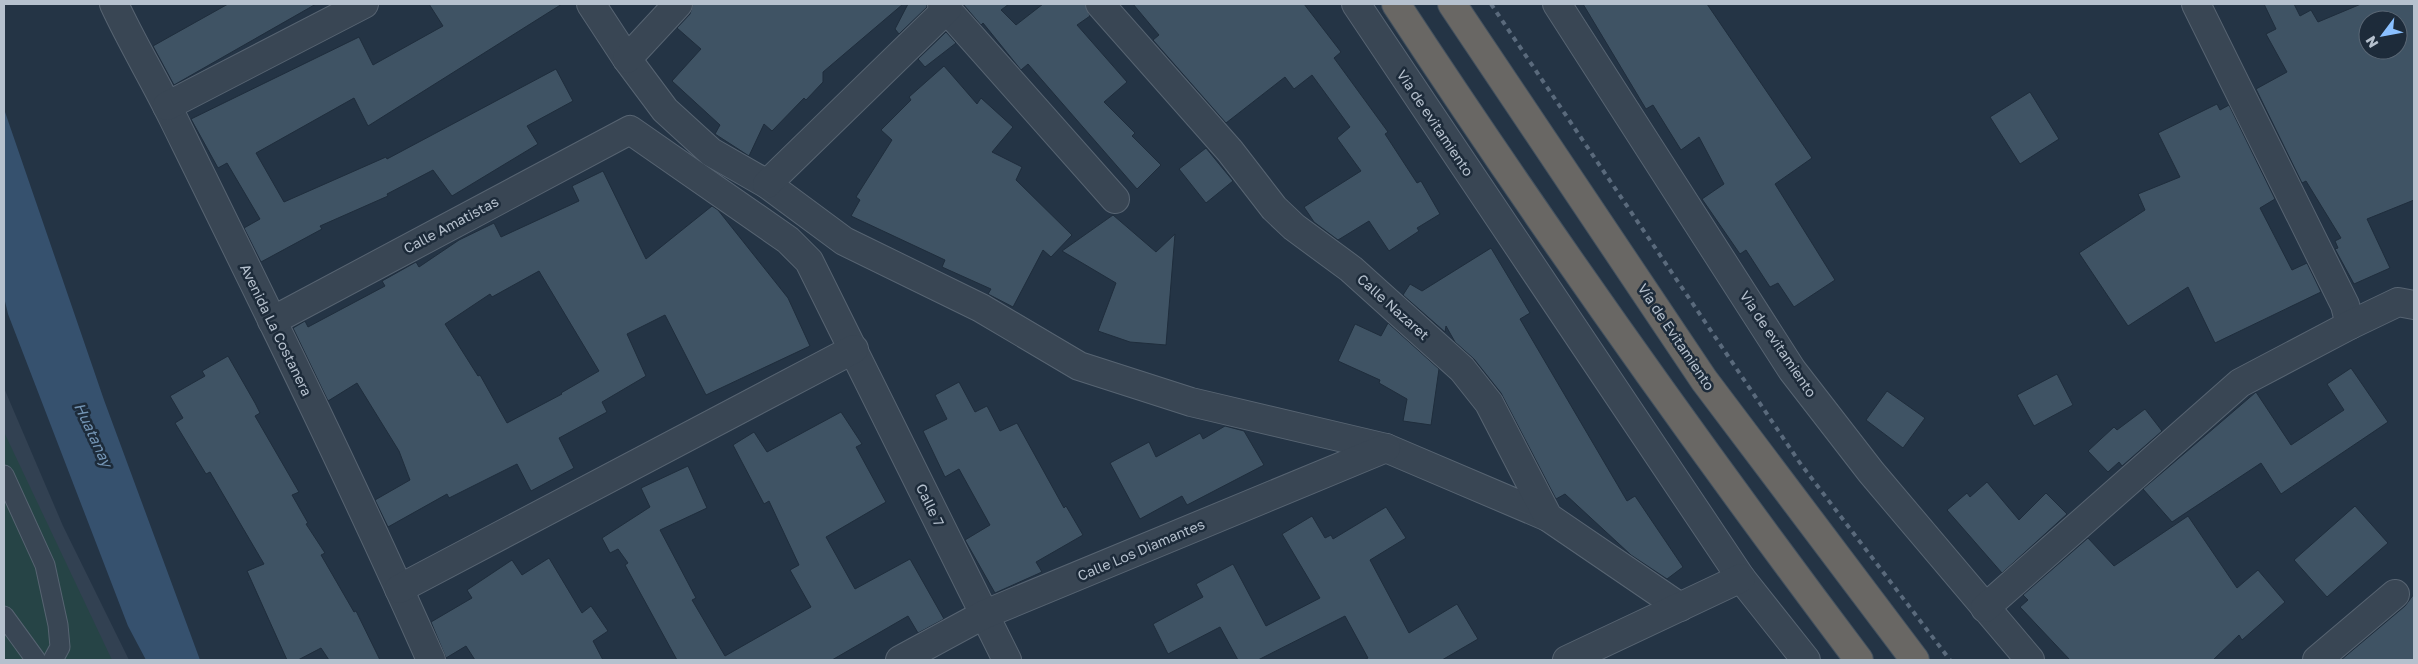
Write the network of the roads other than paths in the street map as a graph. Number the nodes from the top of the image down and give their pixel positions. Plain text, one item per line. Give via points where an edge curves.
1 (114, 4) edge
2 (364, 4) edge
3 (591, 4) edge
4 (678, 4) edge
5 (1100, 4) edge
6 (1356, 4) edge
7 (1396, 4) edge
8 (1452, 4) edge
9 (1557, 4) edge
10 (2196, 4) edge
11 (945, 6) edge
12 (627, 59) junction
13 (167, 106) junction
14 (630, 130) joint
15 (766, 184) junction
16 (1115, 199) dead end
17 (2410, 303) edge
18 (272, 321) junction
19 (2350, 325) junction
20 (854, 349) junction
21 (1386, 448) junction
22 (4, 475) edge
23 (1548, 517) junction
24 (1741, 578) junction
25 (400, 589) junction
26 (2395, 594) dead end
27 (1680, 607) junction
28 (1985, 608) junction
29 (4, 616) edge
30 (983, 616) junction
31 (36, 660) edge
32 (53, 660) edge
33 (431, 660) edge
34 (900, 660) edge
35 (1007, 660) edge
36 (1567, 660) edge
37 (1806, 660) edge
38 (1859, 660) edge
39 (1915, 660) edge
40 (2030, 660) edge
41 (2317, 660) edge

1 - 13 street, Avenida La Costanera via 134,48
2 - 13 street
3 - 12 street
4 - 12 street
5 - 23 street, Calle Nazaret via 1230,152 1274,208 1351,269 1462,369 1489,403
6 - 24 street, Via de evitamiento
7 - 38 highway via 1606,314
8 - 39 highway, Vía de Evitamiento via 1704,380
9 - 28 street, Via de evitamiento via 1792,370 1871,472
10 - 19 street via 2345,305
11 - 15 street
11 - 16 street
12 - 15 street via 665,110 711,152
13 - 18 street, Avenida La Costanera
14 - 18 street, Calle Amatistas
14 - 20 street, Calle 7 via 788,240 809,261
15 - 21 street via 844,241 981,308 1079,366 1191,402
17 - 19 street
18 - 25 street, Avenida La Costanera
19 - 28 street via 2240,383
20 - 25 street
20 - 30 street, Calle 7
21 - 23 street
21 - 30 street, Calle Los Diamantes
22 - 32 lane via 45,565 60,647
23 - 27 street, Calle Nazaret
24 - 27 street
24 - 37 street, Via de evitamiento
25 - 33 street, Avenida La Costanera
26 - 41 street
27 - 36 street
28 - 40 street, Via de evitamiento
29 - 31 lane
30 - 34 street, Calle Los Diamantes
30 - 35 street, Calle 7

